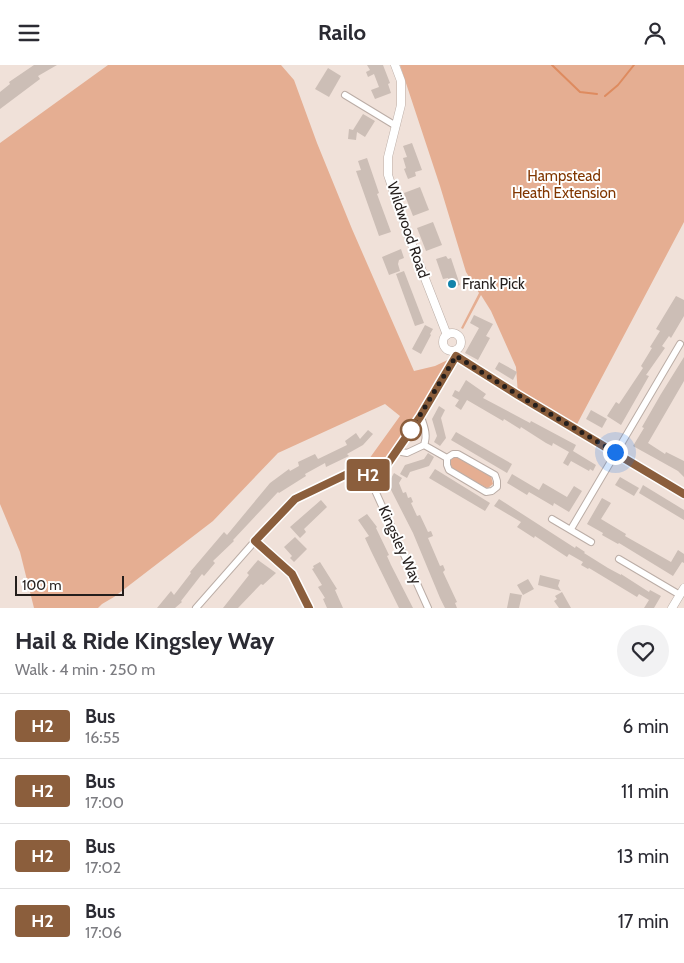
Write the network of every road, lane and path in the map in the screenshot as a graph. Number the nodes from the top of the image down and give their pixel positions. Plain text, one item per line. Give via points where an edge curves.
1 (394, 65) edge
2 (345, 95) dead end
3 (396, 126) junction
4 (447, 335) junction
5 (680, 344) dead end
6 (455, 354) junction
7 (420, 417) junction
8 (424, 445) junction
9 (396, 451) junction
10 (615, 452) junction
11 (447, 458) junction
12 (373, 485) junction
13 (684, 494) edge
14 (552, 519) dead end
15 (570, 529) junction
16 (255, 541) junction
17 (592, 542) dead end
18 (620, 559) dead end
19 (682, 591) edge
20 (196, 608) edge
21 (309, 608) edge
22 (428, 608) edge
23 (672, 608) edge

1 - 3 street, Wildwood Road via 402,81
2 - 3 street
3 - 4 street, Wildwood Road via 388,157 388,175
4 - 6 street via 443,345
4 - 6 street via 455,334 460,338
5 - 10 street
6 - 7 street
6 - 10 street
7 - 8 street via 425,431
7 - 9 street
8 - 9 street via 407,453
8 - 11 street
9 - 12 street
10 - 13 street
10 - 15 street
11 - 11 street via 458,454 494,475 497,487 486,491 449,469
12 - 16 street, Kingsley Way via 364,466 295,499
12 - 22 street, Kingsley Way
14 - 15 street
15 - 17 street
16 - 20 street
16 - 21 street via 292,574
18 - 19 street
19 - 23 street

